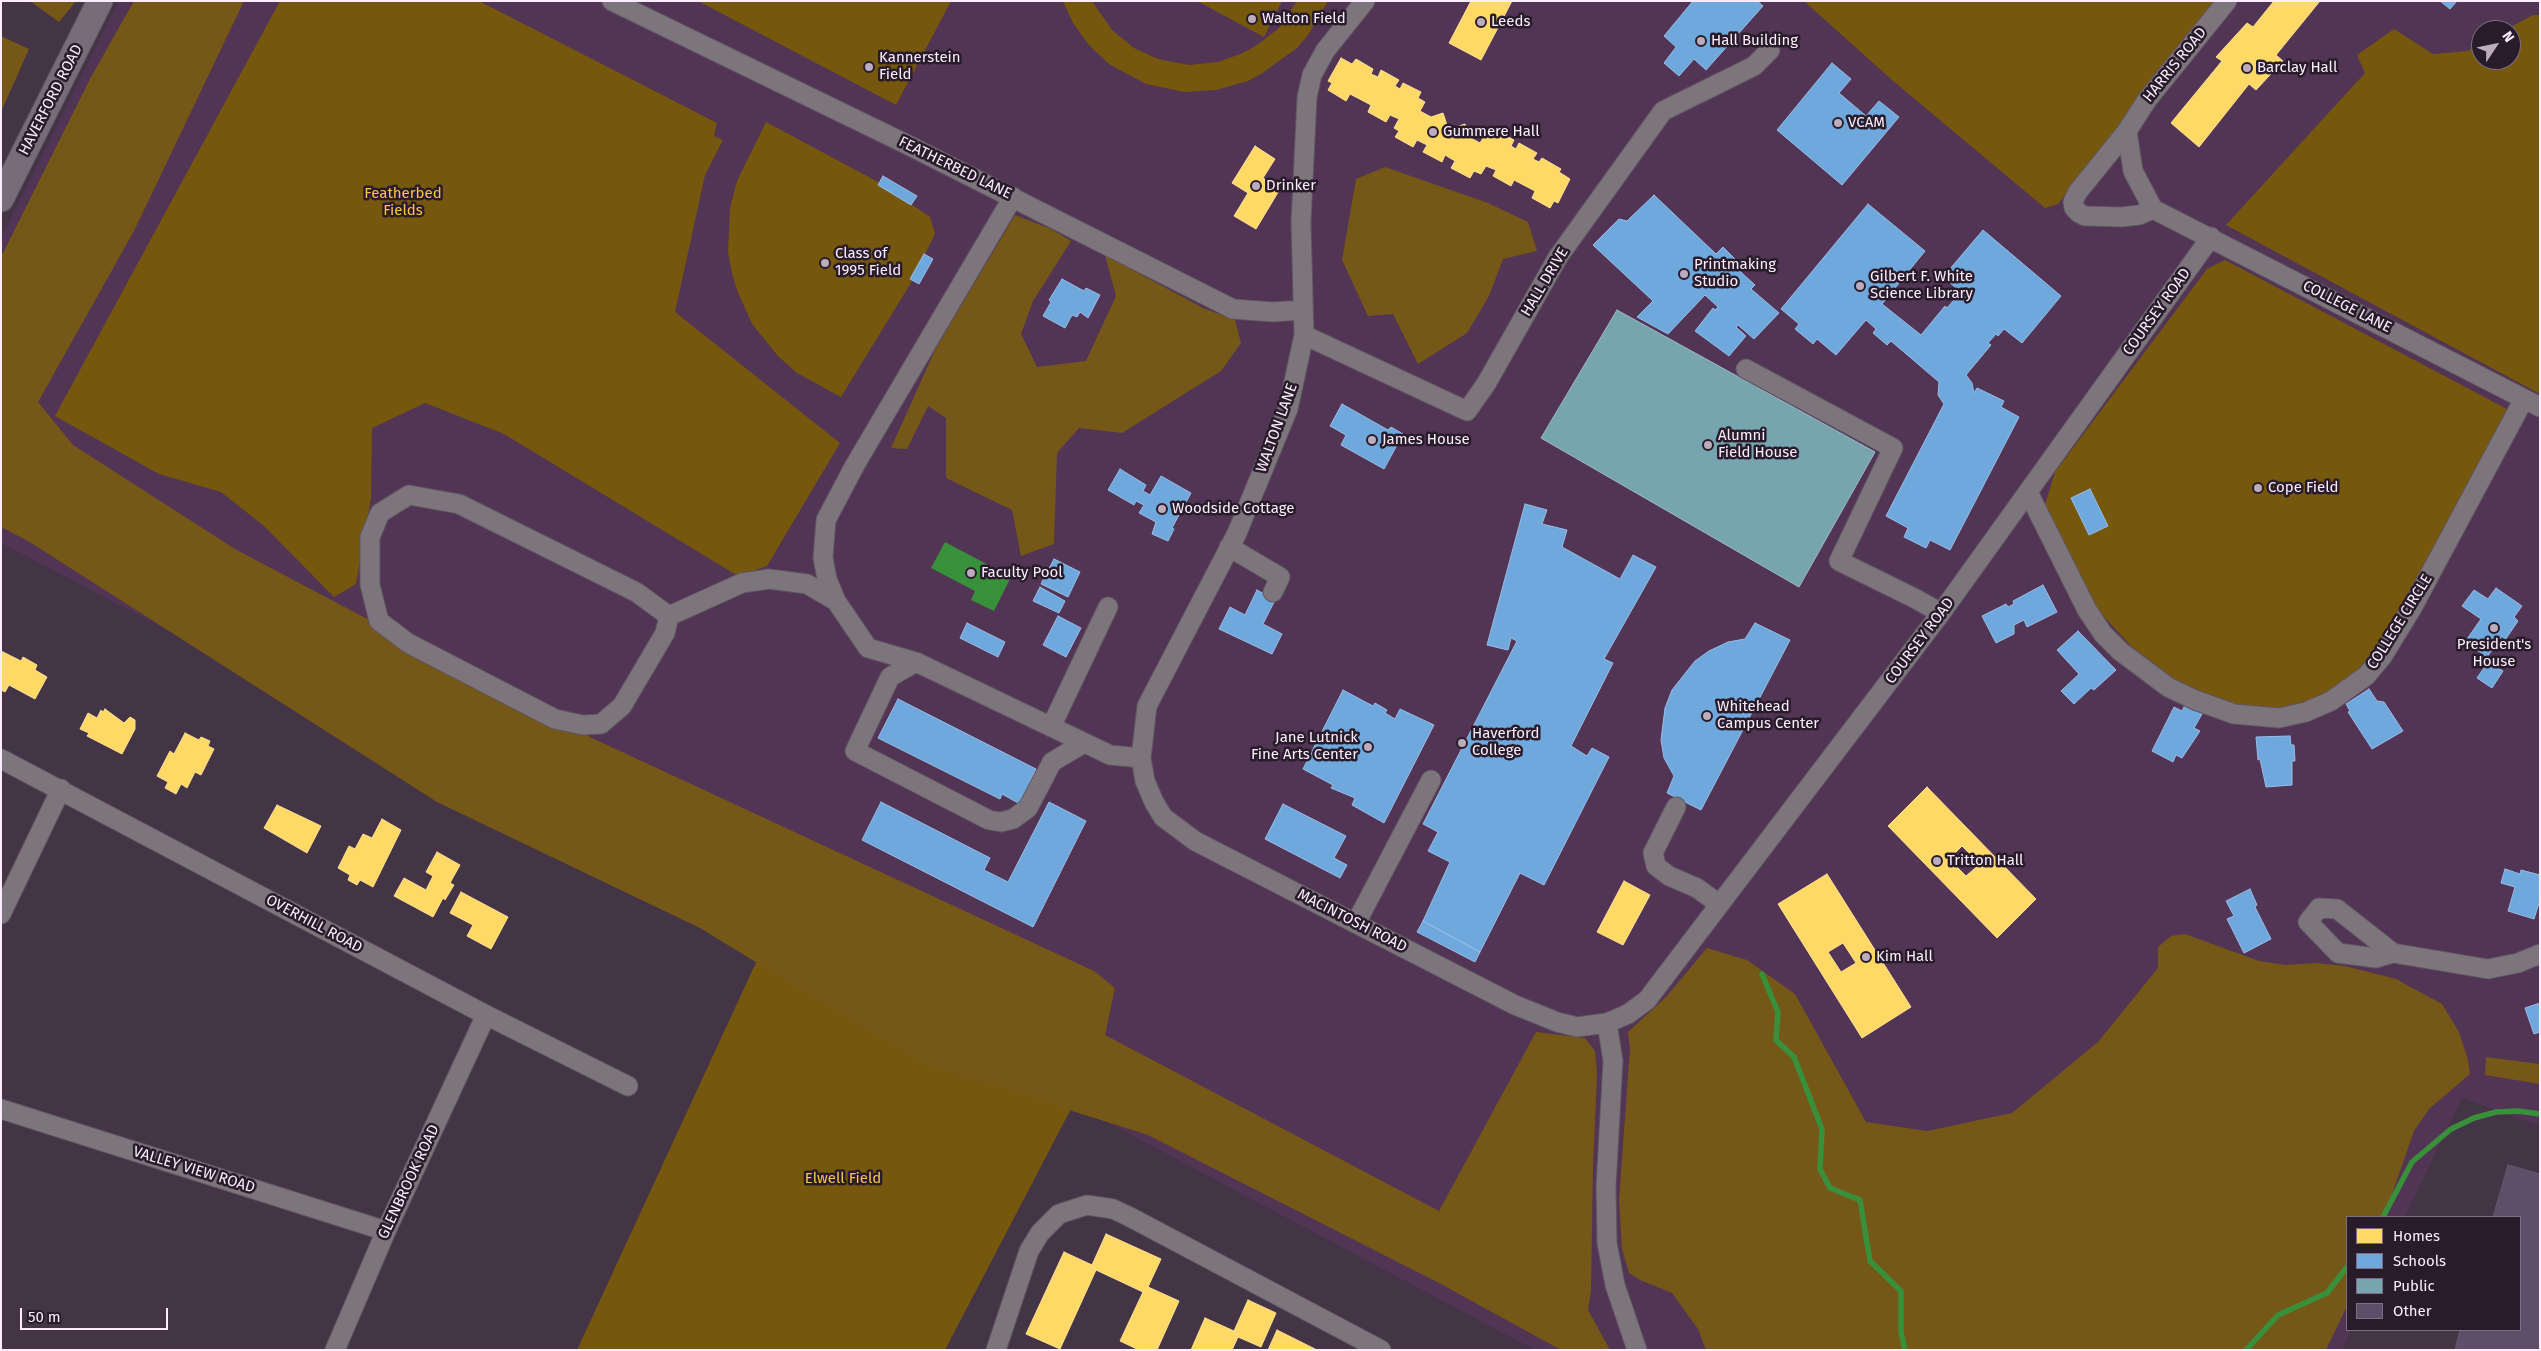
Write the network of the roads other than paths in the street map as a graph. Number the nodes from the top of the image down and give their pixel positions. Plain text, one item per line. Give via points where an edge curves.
1 (100, 1) edge
2 (612, 1) edge
3 (1365, 1) edge
4 (2227, 1) edge
5 (1770, 50) dead end
6 (2127, 131) junction
7 (1013, 197) junction
8 (1, 199) edge
9 (2154, 209) junction
10 (2211, 237) junction
11 (1303, 310) junction
12 (1304, 335) junction
13 (1746, 369) dead end
14 (2532, 403) edge
15 (2028, 492) junction
16 (1229, 547) junction
17 (1273, 592) dead end
18 (836, 601) junction
19 (1108, 607) dead end
20 (1941, 613) junction
21 (668, 616) junction
22 (916, 662) junction
23 (1050, 727) junction
24 (1084, 743) junction
25 (1141, 758) junction
26 (1, 759) edge
27 (1431, 780) dead end
28 (60, 789) junction
29 (1676, 807) dead end
30 (1719, 904) junction
31 (1, 914) edge
32 (1356, 923) junction
33 (2393, 953) dead end
34 (2540, 954) edge
35 (486, 1015) junction
36 (1607, 1023) junction
37 (628, 1086) dead end
38 (1, 1109) edge
39 (386, 1231) junction
40 (335, 1350) edge
41 (996, 1350) edge
42 (1381, 1350) edge
43 (1637, 1350) edge

1 - 8 main road, HAVERFORD ROAD
2 - 7 street, FEATHERBED LANE
3 - 11 street, WALTON LANE via 1325,50 1312,75 1307,97 1301,222
4 - 6 street, HARRIS ROAD via 2147,100
5 - 12 street, HALL DRIVE via 1754,66 1663,111 1558,258 1468,411
6 - 9 street via 2133,172
6 - 9 street, HARRIS ROAD via 2077,193 2074,208 2085,216 2102,217 2139,215
7 - 11 street, FEATHERBED LANE via 1233,309
7 - 18 street via 826,520 822,558
9 - 10 street, COLLEGE LANE
10 - 14 street, COLLEGE LANE
10 - 15 street, COURSEY ROAD
11 - 12 street, WALTON LANE
12 - 16 street, WALTON LANE via 1288,408
13 - 20 street via 1893,448 1839,562
14 - 15 street, COLLEGE CIRCLE via 2382,657 2366,676 2331,701 2306,712 2279,718 2234,714 2195,700 2168,687 2120,651 2103,634 2087,610
15 - 20 street, COURSEY ROAD
16 - 17 street via 1280,577
16 - 25 street, WALTON LANE via 1147,706
18 - 21 street via 807,584 770,579 742,583
18 - 22 street via 868,648
19 - 23 street
20 - 30 street, COURSEY ROAD
21 - 21 street via 636,592 459,504 409,495 380,513 370,537 370,585 379,621 408,643 555,719 583,725 601,724 622,706 665,633
22 - 23 street
22 - 24 street via 890,677 855,751 989,820 1001,822 1028,808 1052,762
23 - 24 street
24 - 25 street via 1110,756
25 - 32 street, MACINTOSH ROAD via 1144,781 1154,802 1163,817 1177,829 1230,860
26 - 28 street, OVERHILL ROAD
27 - 32 street
28 - 31 street
28 - 35 street, OVERHILL ROAD
29 - 30 street via 1653,853 1656,866
30 - 36 street, COURSEY ROAD via 1647,1000 1628,1014
32 - 36 street, MACINTOSH ROAD via 1539,1016 1577,1027
33 - 34 street via 2488,969 2518,964
35 - 37 street, OVERHILL ROAD
35 - 39 street, GLENBROOK ROAD
36 - 43 street via 1613,1061 1606,1186 1607,1243 1615,1285
38 - 39 street, VALLEY VIEW ROAD
39 - 40 street, GLENBROOK ROAD
41 - 42 street via 1029,1251 1040,1233 1059,1214 1087,1205 1113,1209 1130,1217

